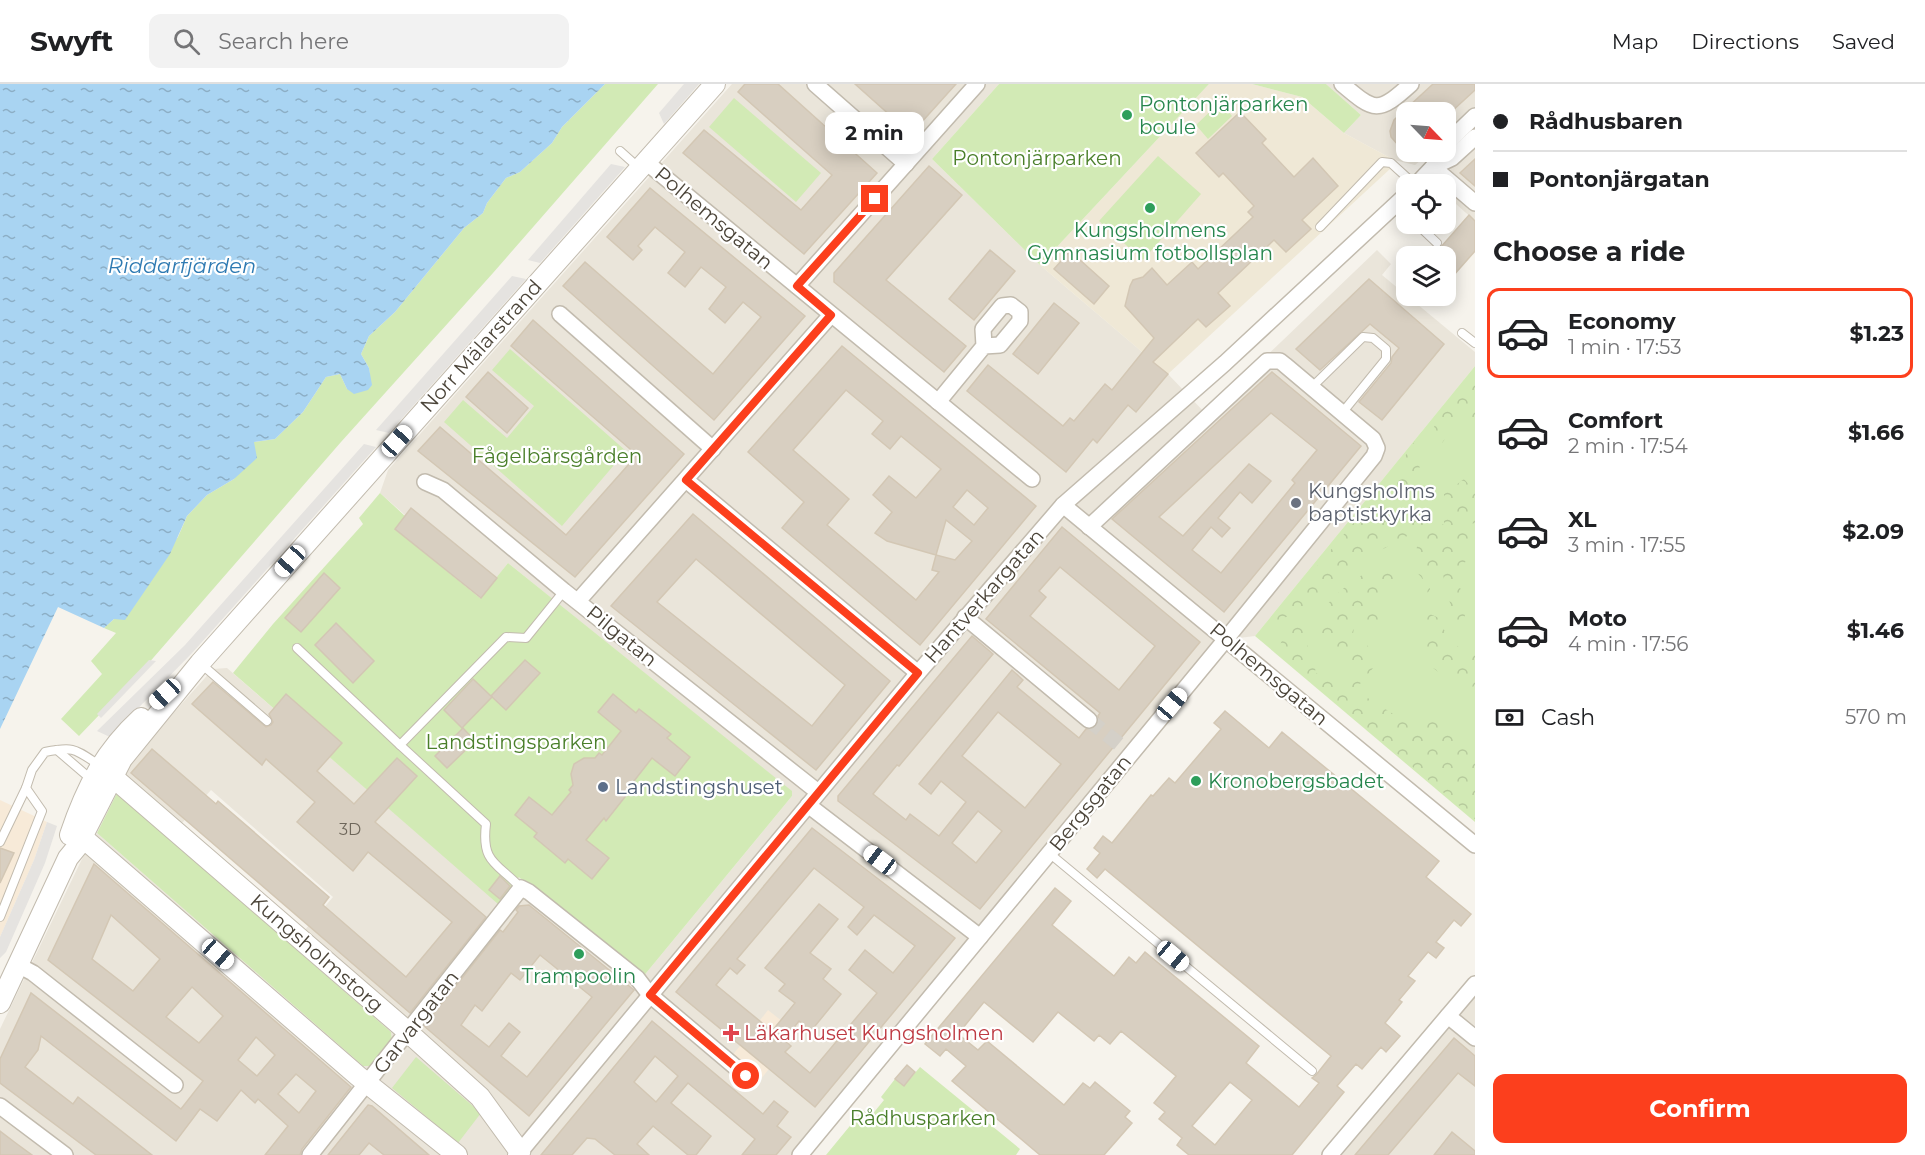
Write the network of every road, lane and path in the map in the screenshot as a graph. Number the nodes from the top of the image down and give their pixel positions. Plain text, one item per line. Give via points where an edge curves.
1 (715, 84) edge
2 (815, 84) edge
3 (977, 84) edge
4 (1342, 84) edge
5 (1411, 84) edge
6 (1475, 116) edge
7 (1456, 134) edge
8 (1475, 137) edge
9 (620, 151) dead end
10 (1435, 162) edge
11 (906, 164) junction
12 (643, 165) junction
13 (1433, 167) junction
14 (1404, 174) edge
15 (1426, 174) edge
16 (1475, 203) edge
17 (1396, 210) edge
18 (1320, 227) dead end
19 (1428, 234) edge
20 (1437, 243) dead end
21 (797, 286) junction
22 (560, 314) dead end
23 (831, 315) junction
24 (1462, 333) dead end
25 (1475, 343) edge
26 (984, 346) dead end
27 (1312, 387) junction
28 (938, 402) junction
29 (1341, 413) junction
30 (713, 448) junction
31 (1032, 479) dead end
32 (686, 480) junction
33 (425, 482) dead end
34 (1063, 505) junction
35 (1089, 527) junction
36 (564, 591) junction
37 (578, 601) junction
38 (965, 617) junction
39 (1226, 639) junction
40 (297, 648) dead end
41 (200, 663) junction
42 (918, 673) junction
43 (267, 720) dead end
44 (1089, 720) tunnel mouth
45 (400, 746) junction
46 (57, 750) junction
47 (102, 774) junction
48 (26, 788) junction
49 (818, 792) junction
50 (808, 804) junction
51 (79, 829) junction
52 (0, 842) edge
53 (1475, 845) edge
54 (1049, 853) junction
55 (521, 888) junction
56 (0, 892) edge
57 (10, 896) junction
58 (0, 917) edge
59 (980, 937) junction
60 (18, 965) junction
61 (1475, 984) edge
62 (650, 995) junction
63 (0, 1003) edge
64 (1448, 1016) junction
65 (408, 1032) junction
66 (1475, 1038) edge
67 (1312, 1071) dead end
68 (746, 1076) dead end
69 (368, 1083) junction
70 (176, 1085) dead end
71 (0, 1106) edge
72 (519, 1154) edge
73 (64, 1155) edge
74 (310, 1155) edge
75 (457, 1155) edge
76 (800, 1155) edge
77 (1330, 1155) edge

1 - 12 street, Norr Mälarstrand
2 - 11 street
3 - 11 street
4 - 5 street via 1376,107 1384,106
6 - 7 street
8 - 13 street via 1452,158
9 - 12 lane
10 - 13 street
11 - 21 street
12 - 21 street, Polhemsgatan
12 - 41 street, Norr Mälarstrand
13 - 15 street
13 - 16 street
14 - 18 lane via 1391,163 1382,162
17 - 34 street, Hantverkargatan
19 - 20 lane
21 - 23 street, Polhemsgatan
22 - 30 street
23 - 28 street, Polhemsgatan
23 - 30 street
24 - 25 lane
26 - 28 street
27 - 29 street
27 - 29 lane via 1364,337 1373,338 1386,349 1386,359
27 - 35 street via 1280,361 1267,362
28 - 31 street, Polhemsgatan
29 - 39 street, Bergsgatan via 1373,440 1377,448 1374,456
30 - 32 street
32 - 37 street
32 - 42 street
33 - 36 street, Pilgatan via 443,490
34 - 35 street, Polhemsgatan
34 - 38 street, Hantverkargatan
35 - 39 street, Polhemsgatan
36 - 37 street, Pilgatan
36 - 45 lane via 526,638 506,637
37 - 49 street, Pilgatan
38 - 42 street, Hantverkargatan
38 - 44 street
39 - 53 street, Polhemsgatan
39 - 54 street, Bergsgatan via 1125,749
40 - 45 lane
41 - 43 lane
41 - 47 street, Norr Mälarstrand via 122,759
42 - 49 street, Hantverkargatan
45 - 55 lane via 486,824 484,840 489,856
46 - 47 lane
46 - 47 lane via 77,751
46 - 48 lane via 45,752 32,770
47 - 51 street, Norr Mälarstrand
47 - 65 street, Kungsholmstorg
48 - 52 lane
48 - 57 lane via 42,811
49 - 50 street, Hantverkargatan
50 - 59 street
50 - 62 street, Hantverkargatan
51 - 60 street, Norr Mälarstrand
51 - 69 street
54 - 59 street, Bergsgatan
54 - 67 lane
55 - 62 street via 637,978
55 - 65 street, Garvargatan
56 - 57 lane
57 - 58 lane
59 - 76 street, Bergsgatan
60 - 63 street, Norr Mälarstrand
60 - 70 street
61 - 64 street
62 - 68 street
62 - 72 street, Hantverkargatan
64 - 66 street
64 - 77 street
65 - 69 street, Garvargatan
65 - 72 street, Kungsholmstorg via 480,1097
69 - 74 street, Garvargatan
69 - 75 street
71 - 73 street

